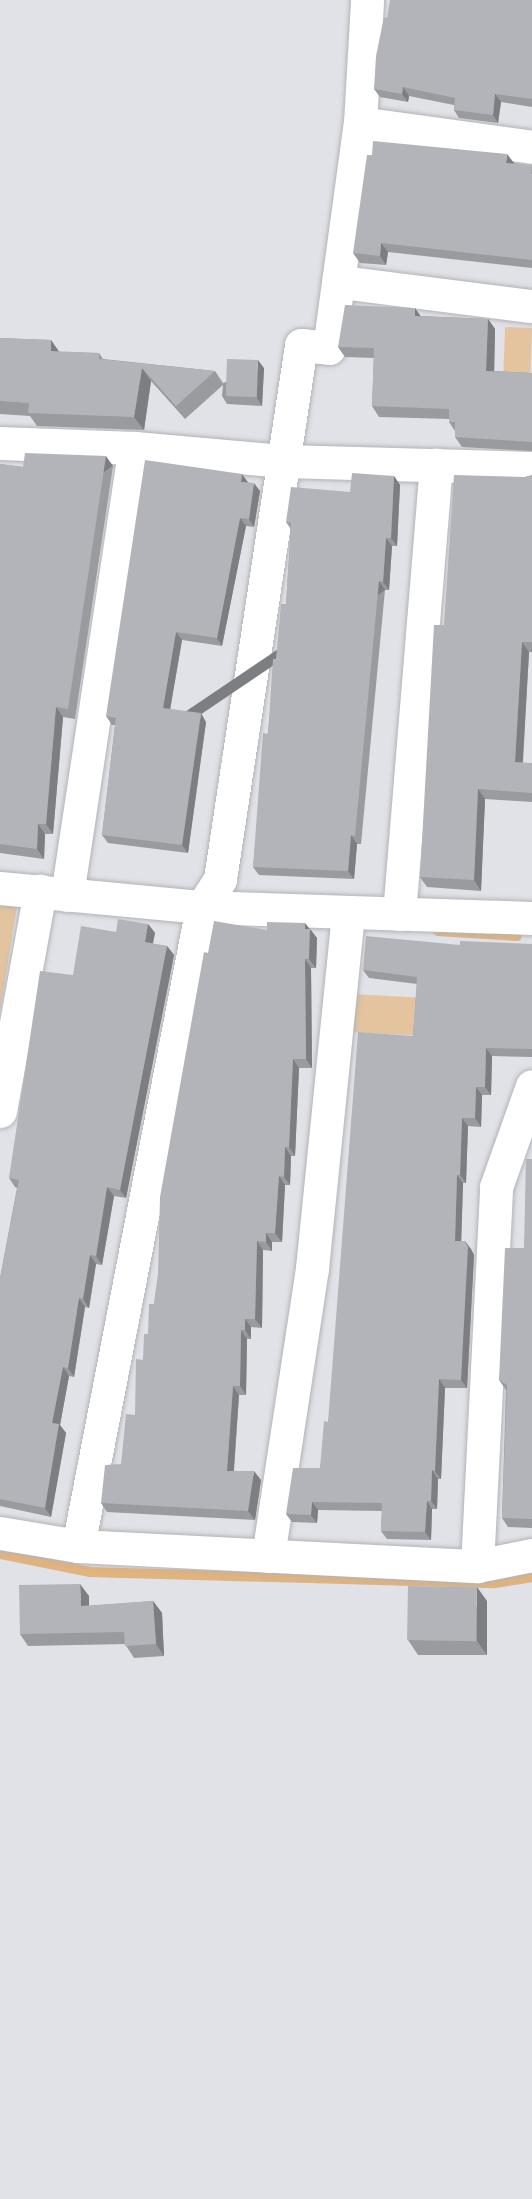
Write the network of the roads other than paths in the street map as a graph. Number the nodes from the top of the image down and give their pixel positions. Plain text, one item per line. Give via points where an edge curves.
1 (367, 0) edge
2 (360, 123) junction
3 (532, 147) edge
4 (341, 282) junction
5 (532, 306) edge
6 (0, 443) edge
7 (135, 448) junction
8 (284, 460) junction
9 (436, 465) junction
10 (532, 468) edge
11 (0, 888) edge
12 (53, 893) junction
13 (202, 907) junction
14 (348, 913) junction
15 (399, 914) junction
16 (532, 918) edge
17 (532, 1086) edge
18 (0, 1111) edge
19 (0, 1533) edge
20 (78, 1546) junction
21 (532, 1555) edge
22 (268, 1556) junction
23 (477, 1566) junction

1 - 2 street
2 - 3 street
2 - 4 street
4 - 5 street
4 - 8 street via 329,348 300,345
6 - 7 street
7 - 8 street
7 - 12 street
8 - 9 street
8 - 13 street via 220,879
9 - 10 street
9 - 15 street
11 - 12 street
12 - 13 street
12 - 18 street
13 - 14 street
13 - 20 street
14 - 15 street
14 - 22 street via 312,1268
15 - 16 street
17 - 23 street via 496,1187
19 - 20 street
20 - 22 street
21 - 23 street
22 - 23 street

